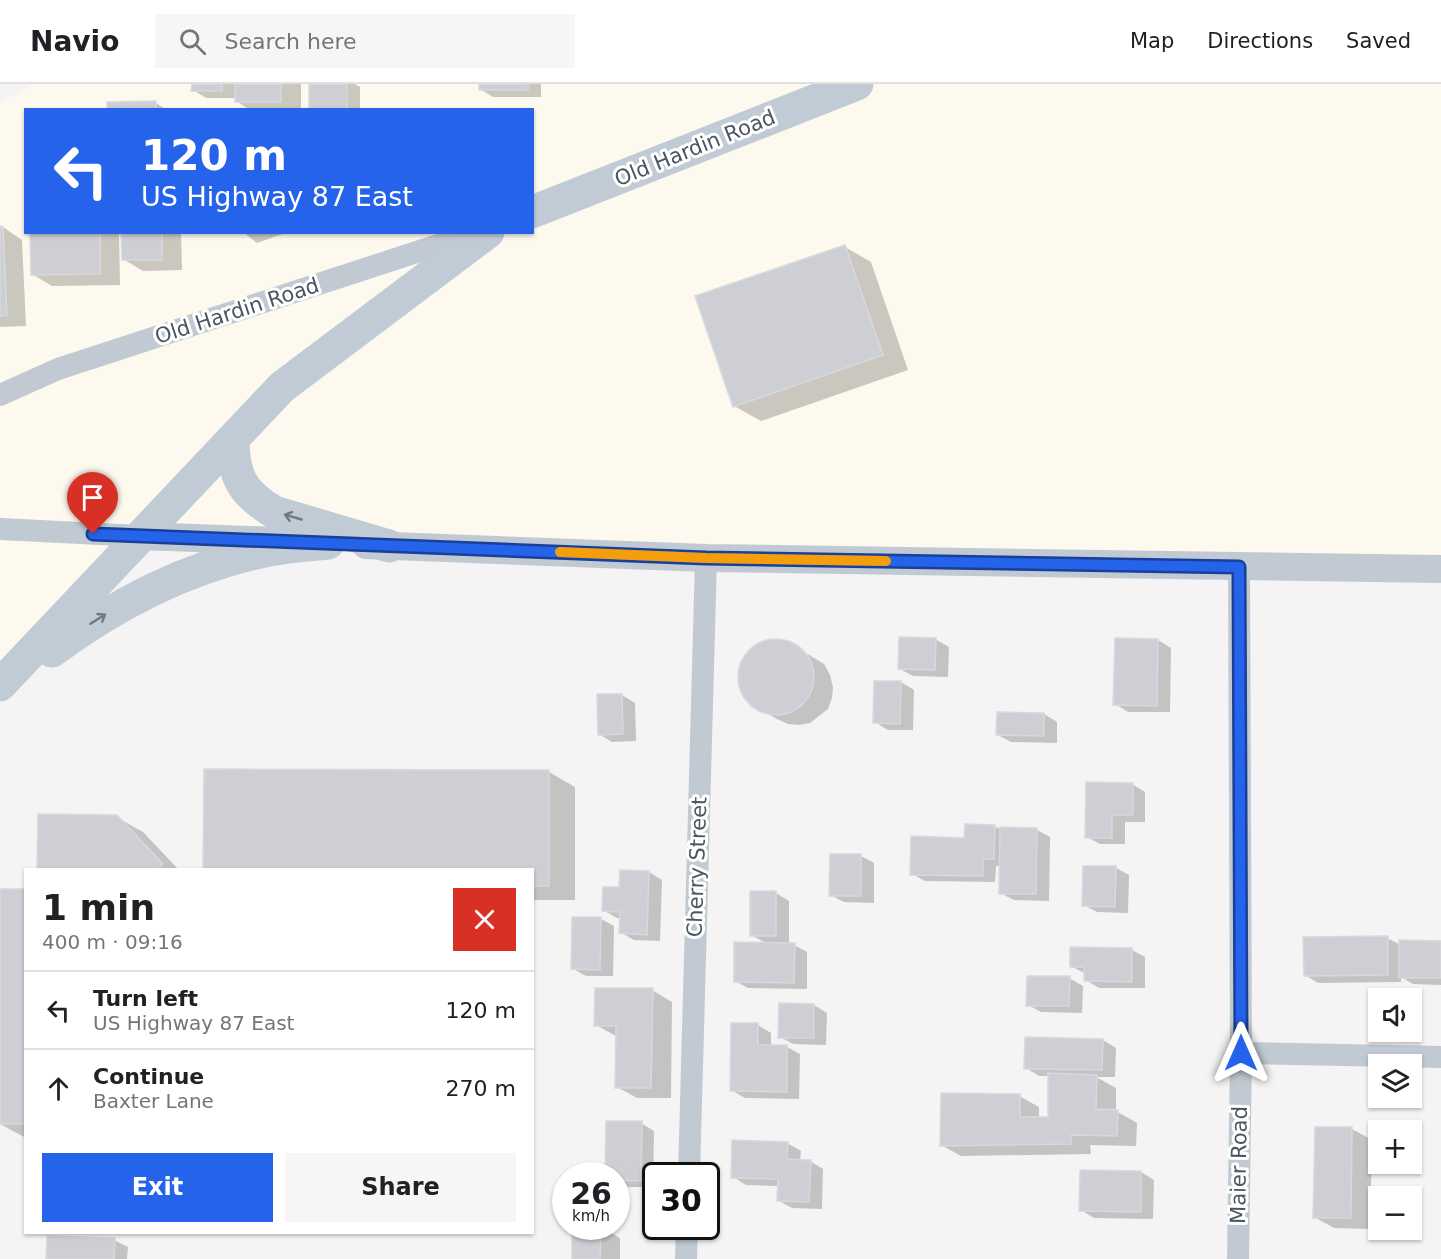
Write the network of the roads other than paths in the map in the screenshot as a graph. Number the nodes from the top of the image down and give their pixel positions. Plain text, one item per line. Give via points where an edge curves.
1 (856, 84) edge
2 (534, 211) edge
3 (471, 234) edge
4 (485, 234) edge
5 (0, 395) edge
6 (233, 439) junction
7 (0, 529) edge
8 (140, 536) junction
9 (328, 543) junction
10 (389, 546) junction
11 (706, 558) junction
12 (1239, 567) junction
13 (1441, 569) edge
14 (0, 685) edge
15 (0, 690) edge
16 (1241, 1053) junction
17 (1441, 1057) edge
18 (689, 1162) edge
19 (687, 1240) edge
20 (686, 1259) edge
21 (1238, 1259) edge

1 - 2 main road, Old Hardin Road
3 - 5 street, Old Hardin Road via 58,369
4 - 6 main road via 282,387
6 - 8 main road
10 -> 6 main road via 274,512 262,504 246,490 237,473
7 - 8 street
8 - 9 street
8 - 14 main road
9 - 10 street
15 -> 9 main road via 81,629 156,588 245,555
10 - 11 street
11 - 12 street
11 - 18 street, Cherry Street
12 - 13 street
12 - 16 street, Maier Road
16 - 17 street
16 - 21 street, Maier Road
19 - 20 street

